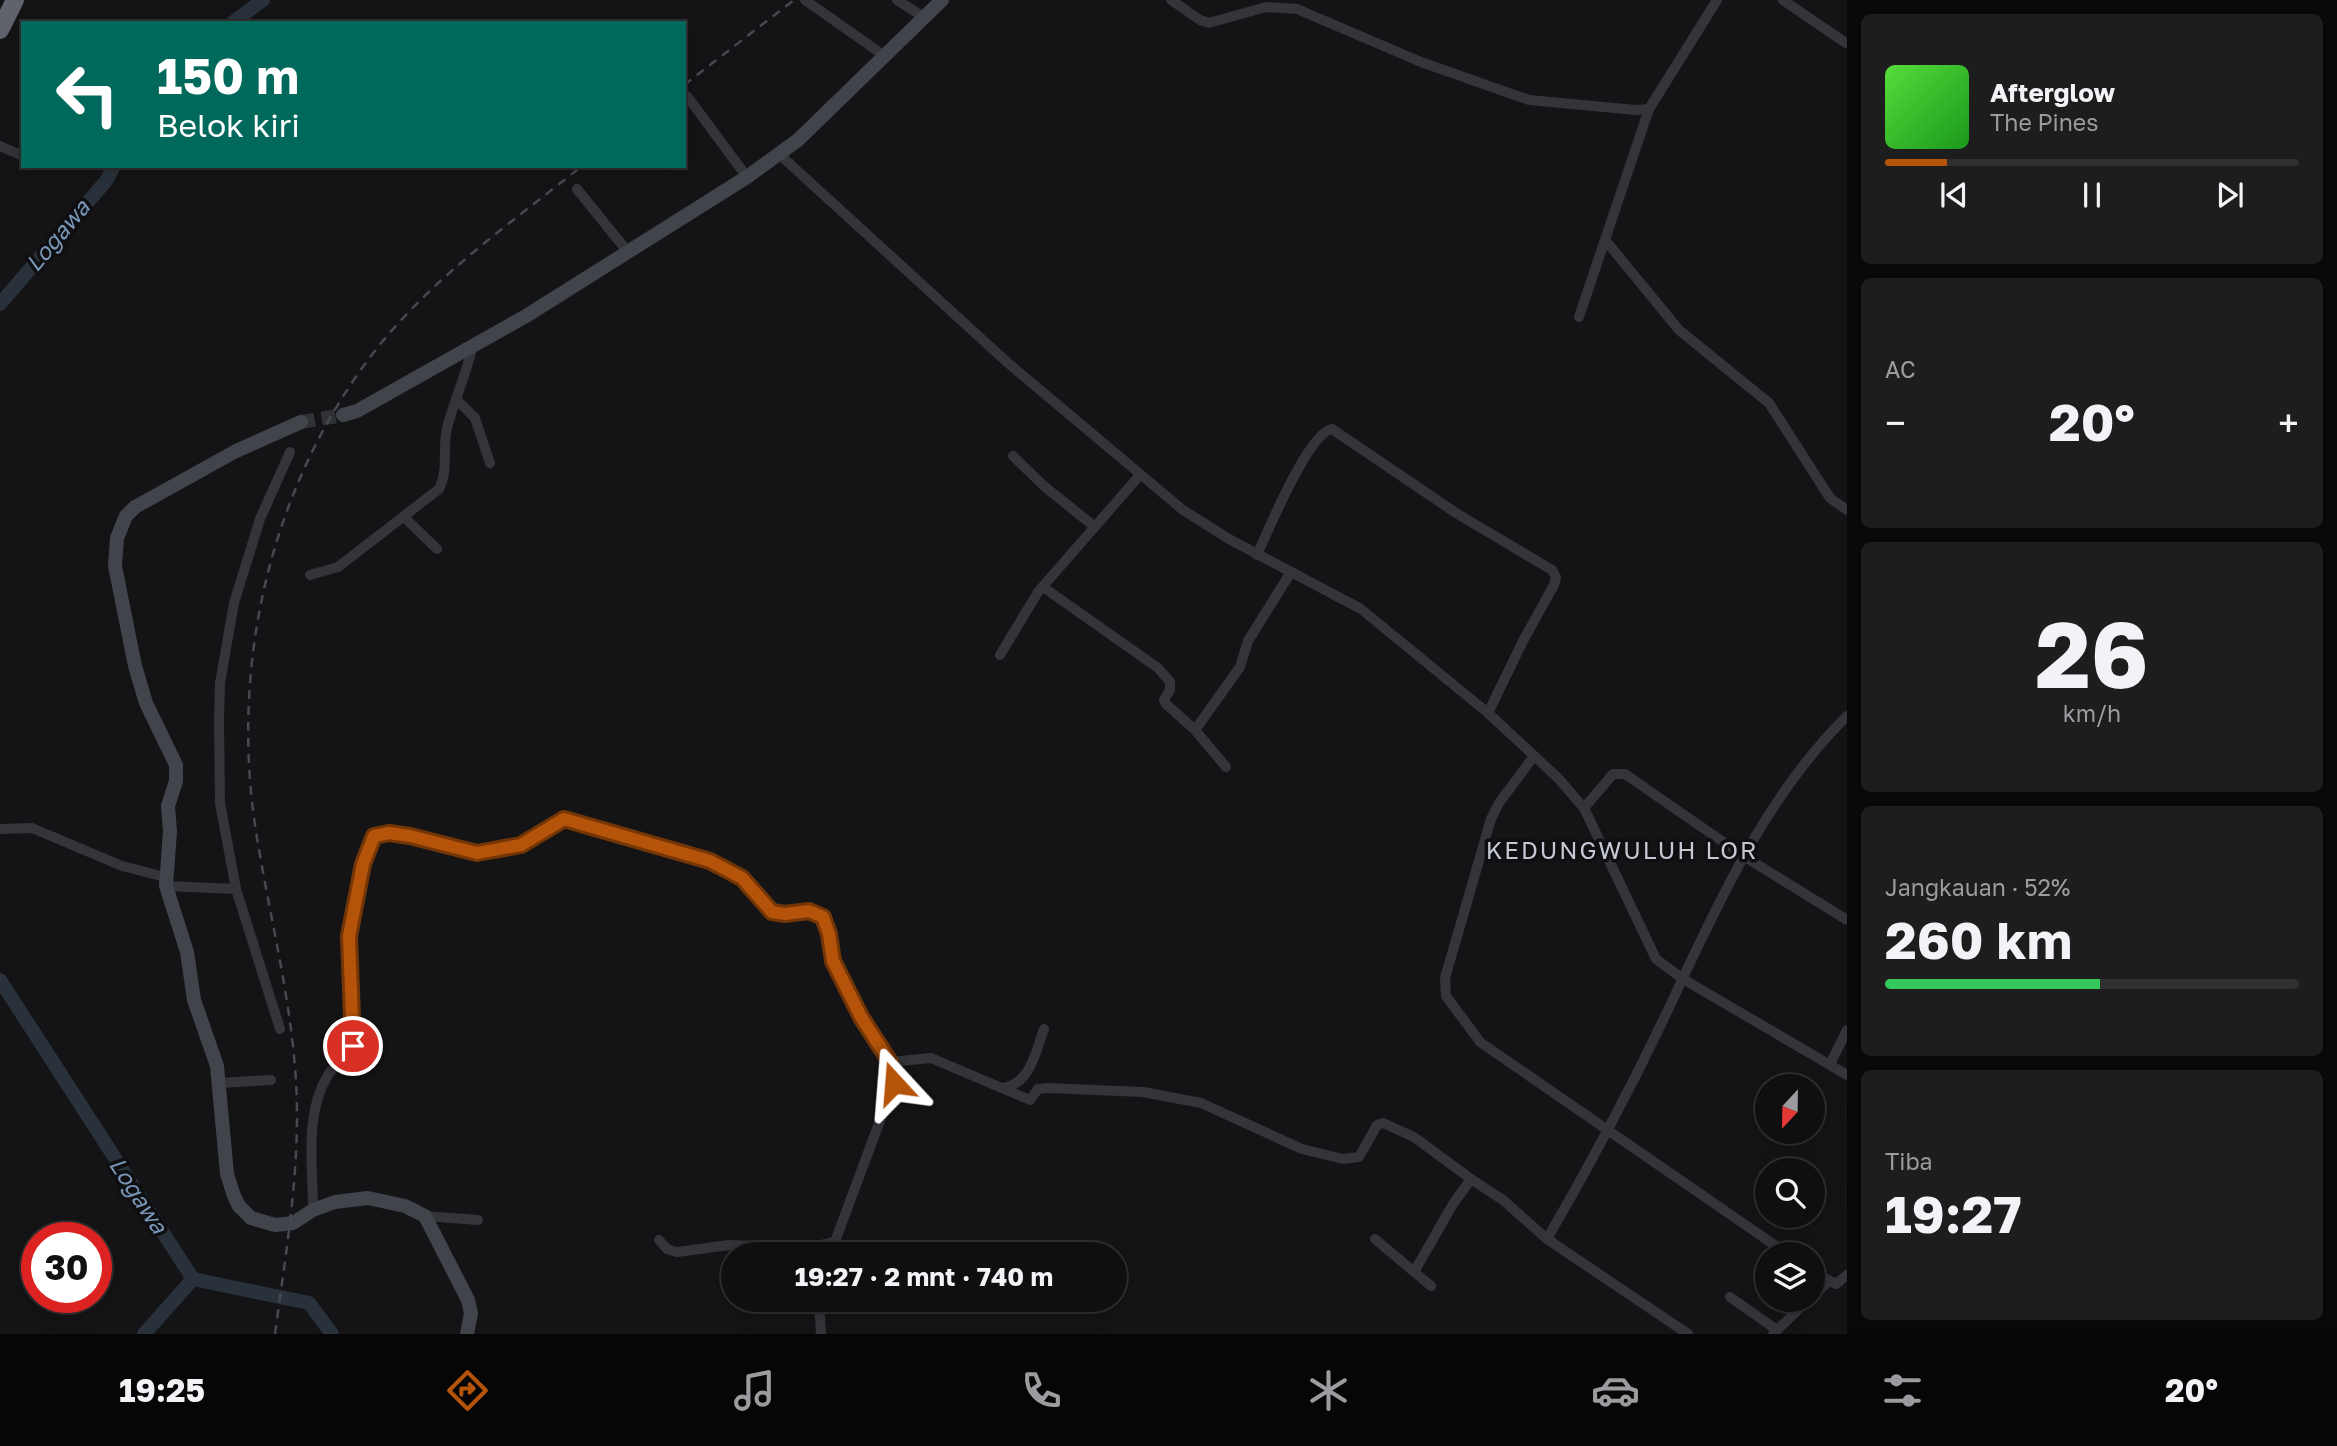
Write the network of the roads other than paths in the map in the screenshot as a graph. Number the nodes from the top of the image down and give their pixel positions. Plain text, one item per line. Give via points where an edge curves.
1 (15, 0) edge
2 (805, 0) edge
3 (897, 0) edge
4 (942, 0) edge
5 (1171, 0) edge
6 (1717, 0) edge
7 (1783, 0) edge
8 (925, 18) junction
9 (0, 30) edge
10 (1846, 43) edge
11 (886, 57) junction
12 (687, 96) dead end
13 (1650, 109) junction
14 (1, 149) edge
15 (779, 154) junction
16 (21, 155) edge
17 (747, 177) junction
18 (577, 189) dead end
19 (1606, 241) junction
20 (627, 251) junction
21 (1579, 317) dead end
22 (472, 348) junction
23 (456, 399) junction
24 (343, 415) tunnel mouth
25 (300, 422) tunnel mouth
26 (290, 452) dead end
27 (1013, 456) dead end
28 (490, 463) dead end
29 (1140, 475) junction
30 (1847, 510) edge
31 (404, 517) junction
32 (1095, 527) junction
33 (437, 549) dead end
34 (1257, 555) junction
35 (1291, 572) junction
36 (310, 575) dead end
37 (1043, 587) junction
38 (1000, 655) dead end
39 (1488, 713) junction
40 (1847, 716) edge
41 (1195, 730) junction
42 (1534, 756) junction
43 (1226, 767) dead end
44 (1584, 808) junction
45 (0, 830) edge
46 (1742, 855) junction
47 (166, 881) junction
48 (236, 889) junction
49 (1847, 920) edge
50 (1683, 979) junction
51 (280, 1029) dead end
52 (1044, 1029) dead end
53 (1847, 1030) edge
54 (890, 1062) junction
55 (1830, 1064) junction
56 (1847, 1075) edge
57 (271, 1080) dead end
58 (220, 1083) junction
59 (1002, 1088) junction
60 (1608, 1132) junction
61 (1471, 1179) junction
62 (313, 1210) junction
63 (425, 1216) junction
64 (478, 1220) dead end
65 (1375, 1239) dead end
66 (1547, 1239) junction
67 (659, 1240) dead end
68 (835, 1242) edge
69 (1770, 1242) edge
70 (721, 1246) edge
71 (1414, 1272) junction
72 (1847, 1275) edge
73 (1825, 1280) edge
74 (1828, 1282) junction
75 (1825, 1285) edge
76 (1431, 1286) dead end
77 (1730, 1297) dead end
78 (820, 1312) edge
79 (1796, 1312) edge
80 (1775, 1332) edge
81 (467, 1334) edge
82 (821, 1334) edge
83 (1688, 1334) edge

1 - 9 highway
2 - 11 street
3 - 8 street
4 - 8 street
5 - 13 street via 1209,23 1266,7 1297,9 1421,62 1529,100
6 - 13 street
7 - 10 street
8 - 11 street
11 - 15 street
12 - 17 street
13 - 19 street
14 - 16 street
15 - 17 street
15 - 29 street via 1008,363
17 - 20 street
18 - 20 street
19 - 21 street
19 - 30 street via 1679,330 1769,404 1830,498
20 - 22 street
22 - 23 street
22 - 24 street
23 - 28 street via 475,418
23 - 31 street via 447,430 442,482
25 - 47 street via 135,506 117,538 115,566 135,666 158,732 176,765 168,806
26 - 48 street via 246,559 224,658 220,803
27 - 32 street
29 - 32 street
29 - 34 street via 1191,516
31 - 33 street
31 - 36 street via 334,570
32 - 37 street
34 - 35 street
34 - 39 street via 1304,459 1321,433 1332,429 1456,513 1552,570 1554,585
35 - 39 street via 1361,609
35 - 41 street via 1248,641 1240,667
37 - 38 street
37 - 41 street via 1158,668 1170,682 1166,705
39 - 42 street
40 - 46 street via 1804,765
41 - 43 street
42 - 44 street
42 - 60 street via 1491,819 1444,988 1480,1042
44 - 46 street via 1613,774 1621,772
44 - 50 street via 1653,954
45 - 47 street via 32,828
46 - 49 street
46 - 50 street
47 - 48 street
47 - 58 street via 187,952 194,1000
48 - 51 street
50 - 55 street
50 - 60 street
52 - 59 street via 1024,1079
53 - 55 street
54 - 59 street via 931,1058
54 - 62 street via 845,988 823,917 809,911 772,912 742,878 710,861 564,819 521,845 477,853 380,833 370,841 349,936 352,1052 329,1074 315,1106
54 - 68 street via 892,1092
55 - 56 street
57 - 58 street
58 - 62 street via 227,1174 239,1206 251,1218 275,1225 293,1223
59 - 61 street via 1030,1100 1038,1089 1048,1088 1162,1094 1214,1107 1302,1149 1350,1159 1359,1157 1382,1123 1414,1137
60 - 66 street
60 - 69 street
61 - 66 street
61 - 71 street
62 - 63 street via 368,1198
63 - 64 street
63 - 81 street via 468,1300
65 - 71 street
66 - 83 street
67 - 70 street via 677,1252
71 - 76 street
72 - 74 street via 1839,1283
73 - 74 street
74 - 75 street
77 - 80 street
78 - 82 street
79 - 80 street

